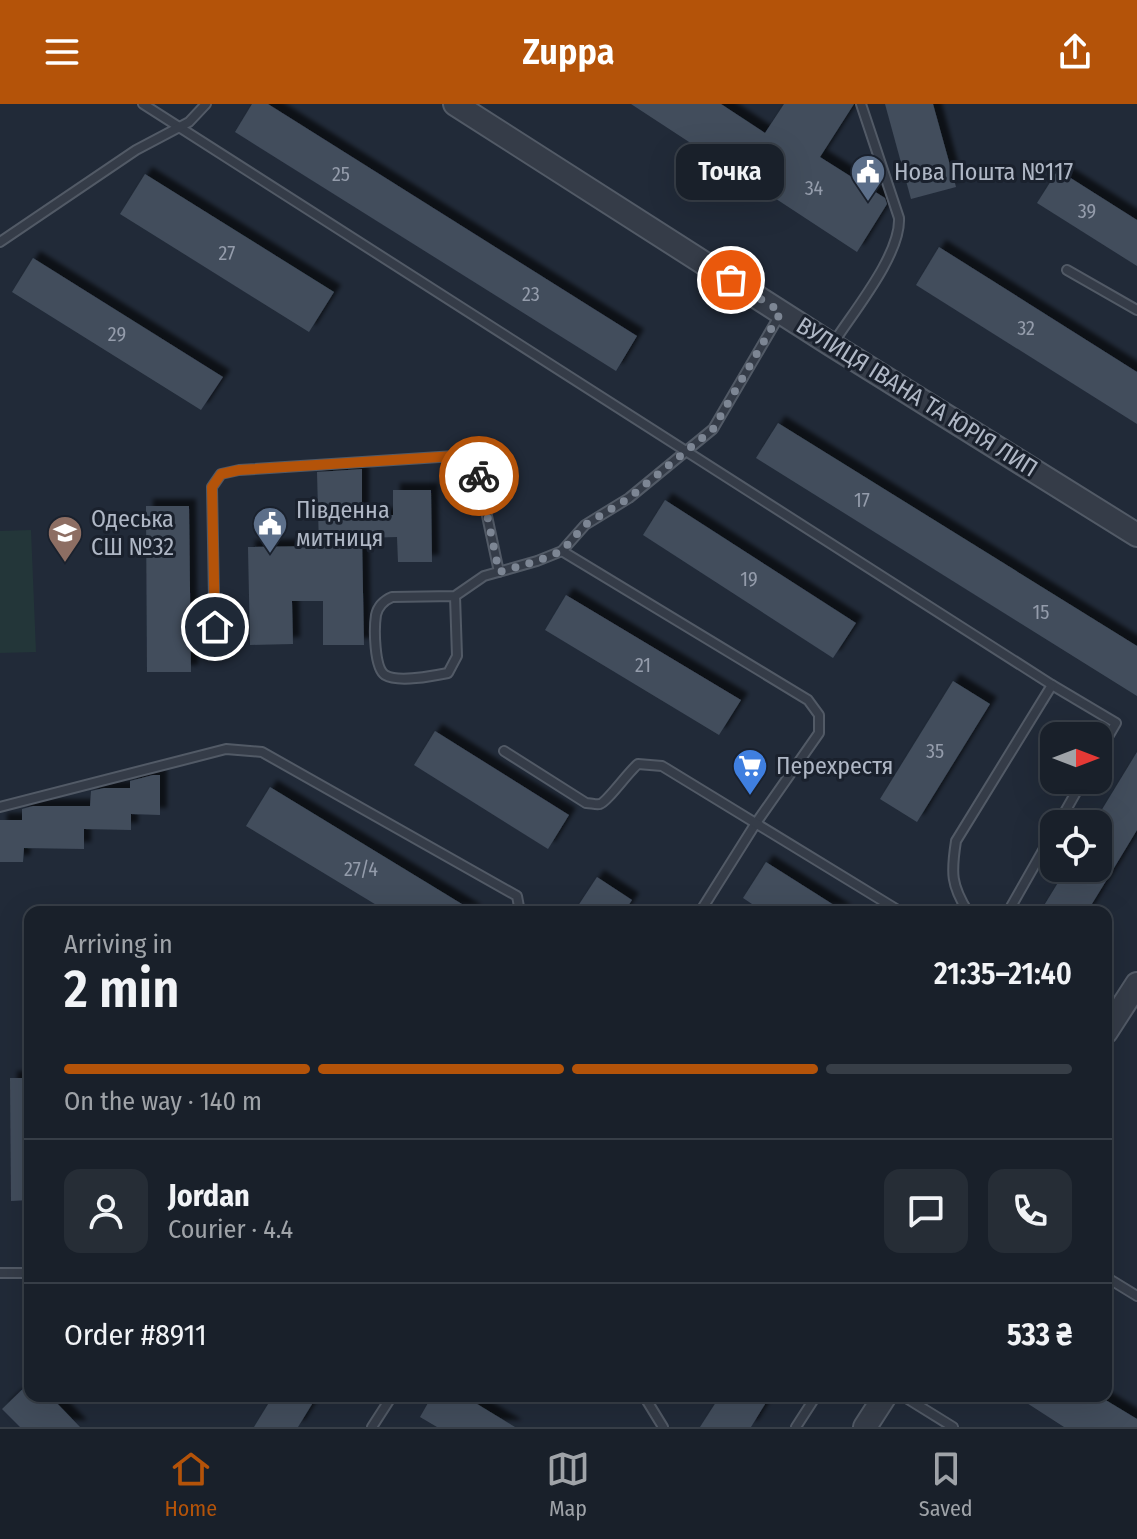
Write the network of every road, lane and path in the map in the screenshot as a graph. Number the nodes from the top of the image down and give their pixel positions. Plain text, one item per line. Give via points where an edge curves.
1 (143, 104) edge
2 (206, 104) edge
3 (455, 104) edge
4 (861, 104) edge
5 (180, 127) junction
6 (0, 242) edge
7 (1067, 270) dead end
8 (1137, 310) edge
9 (781, 312) junction
10 (832, 345) junction
11 (688, 450) junction
12 (1137, 535) edge
13 (562, 551) junction
14 (499, 572) junction
15 (455, 596) junction
16 (215, 655) dead end
17 (1052, 685) junction
18 (1112, 730) edge
19 (504, 751) dead end
20 (0, 807) edge
21 (756, 823) junction
22 (1040, 856) edge
23 (519, 906) edge
24 (704, 906) edge
25 (891, 906) edge
26 (964, 906) edge
27 (1011, 906) edge
28 (1137, 984) edge
29 (1112, 1023) edge
30 (0, 1273) edge
31 (24, 1273) edge
32 (1112, 1281) edge
33 (1137, 1296) edge
34 (388, 1402) edge
35 (648, 1402) edge
36 (812, 1402) edge
37 (881, 1402) edge
38 (913, 1402) edge
39 (372, 1427) edge
40 (663, 1427) edge
41 (796, 1427) edge
42 (865, 1427) edge
43 (953, 1427) edge

1 - 5 lane
2 - 5 lane
3 - 9 street, ВУЛИЦЯ ІВАНА ТА ЮРІЯ ЛИП
4 - 10 lane via 900,230 893,252
5 - 6 lane via 136,150
5 - 11 lane
7 - 8 lane
9 - 10 street, ВУЛИЦЯ ІВАНА ТА ЮРІЯ ЛИП
9 - 11 lane via 713,429
10 - 12 street, ВУЛИЦЯ ІВАНА ТА ЮРІЯ ЛИП
11 - 13 lane via 629,498 585,525
11 - 17 lane
13 - 14 lane
13 - 21 lane via 808,700 819,715 819,733
14 - 15 lane
14 - 16 lane via 477,469 455,456 221,474 212,487
15 - 15 lane via 457,656 448,673 429,678 383,674 376,665 376,614 384,601
17 - 18 lane via 1116,723
17 - 26 lane via 956,841 954,891
19 - 21 lane via 586,803 607,800 638,764 662,766
20 - 23 lane via 226,749 249,749 517,896
21 - 24 lane
21 - 25 lane
22 - 27 lane
28 - 29 street
30 - 31 lane
32 - 33 lane
34 - 39 lane
35 - 40 lane
36 - 41 lane
37 - 42 street
38 - 43 lane

